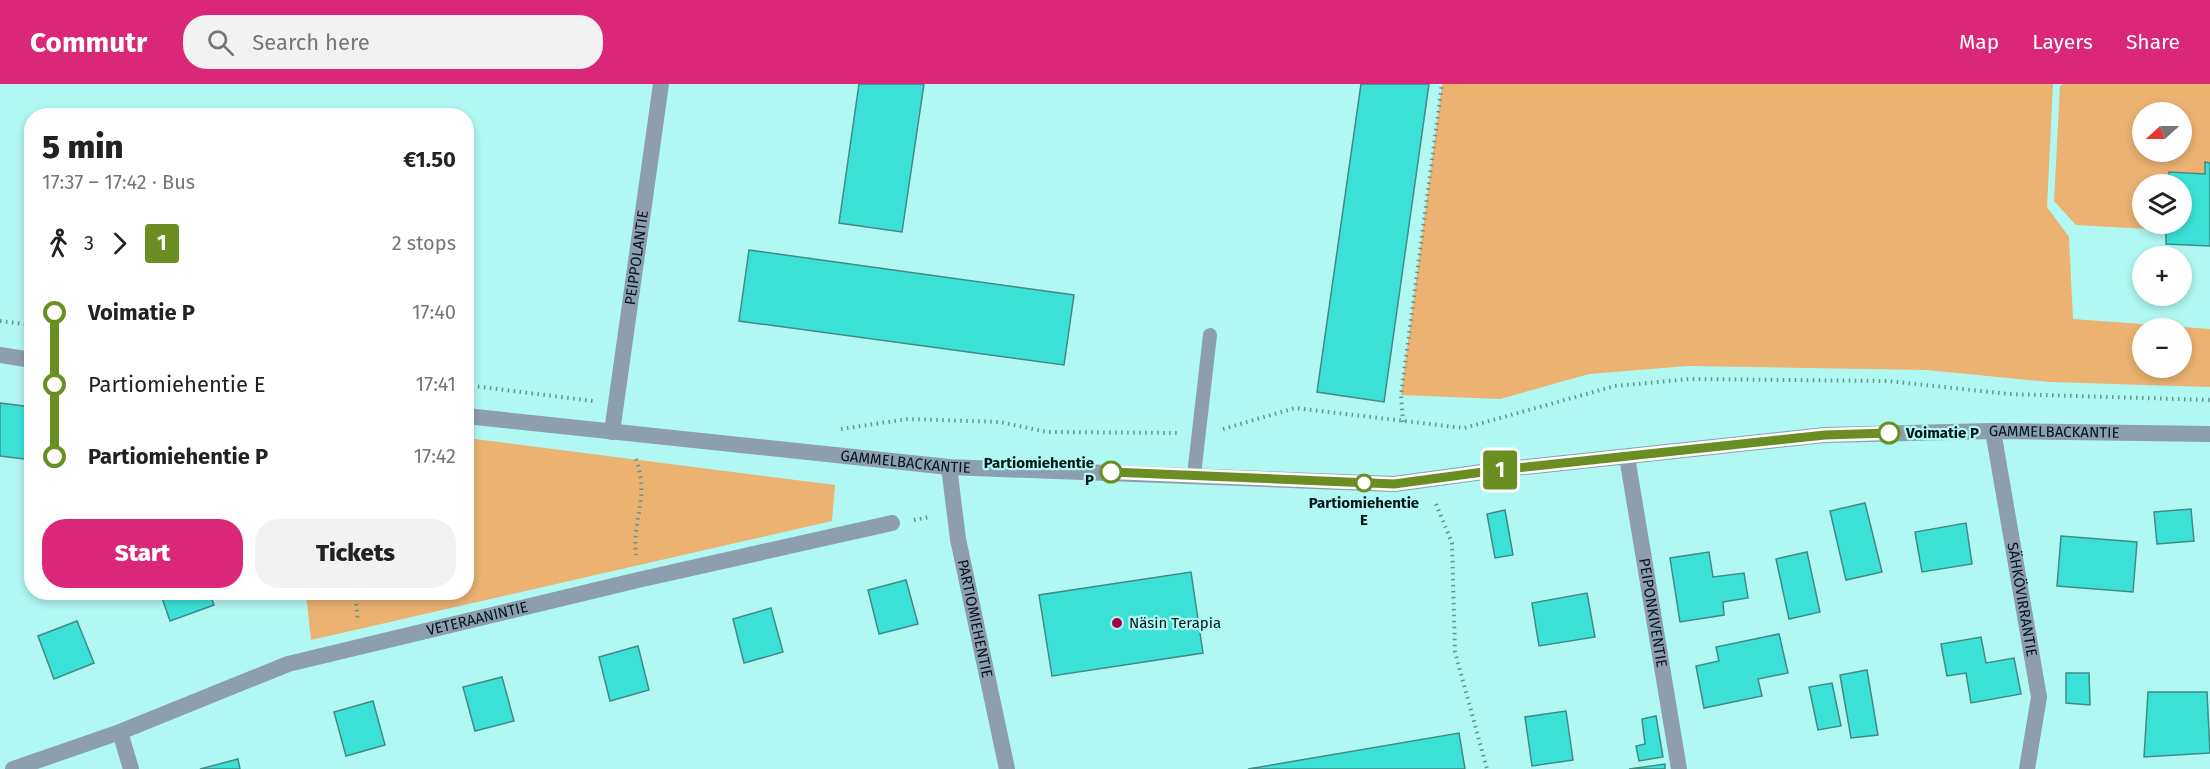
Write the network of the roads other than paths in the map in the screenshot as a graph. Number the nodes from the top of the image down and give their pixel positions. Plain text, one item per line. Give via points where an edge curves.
1 (661, 84) edge
2 (1210, 335) dead end
3 (0, 355) edge
4 (24, 359) edge
5 (474, 417) edge
6 (1993, 431) junction
7 (612, 432) junction
8 (2210, 434) edge
9 (1627, 457) junction
10 (949, 467) junction
11 (1194, 475) junction
12 (892, 523) road end
13 (120, 732) junction
14 (13, 769) edge
15 (131, 769) edge
16 (1007, 769) edge
17 (1679, 769) edge
18 (2027, 769) edge

1 - 7 street, PEIPPOLANTIE
2 - 11 lane
3 - 4 street
5 - 7 street, GAMMELBACKANTIE
6 - 8 street, GAMMELBACKANTIE
6 - 9 street, GAMMELBACKANTIE via 1825,435
6 - 18 street, SÄHKÖVIRRANTIE via 2039,697
7 - 10 street, GAMMELBACKANTIE
9 - 11 street, GAMMELBACKANTIE via 1394,484
9 - 17 street, PEIPONKIVENTIE
10 - 11 street, GAMMELBACKANTIE
10 - 16 street, PARTIOMIEHENTIE via 958,539
12 - 13 street, VETERAANINTIE via 288,664
13 - 14 street, VETERAANINTIE
13 - 15 street

